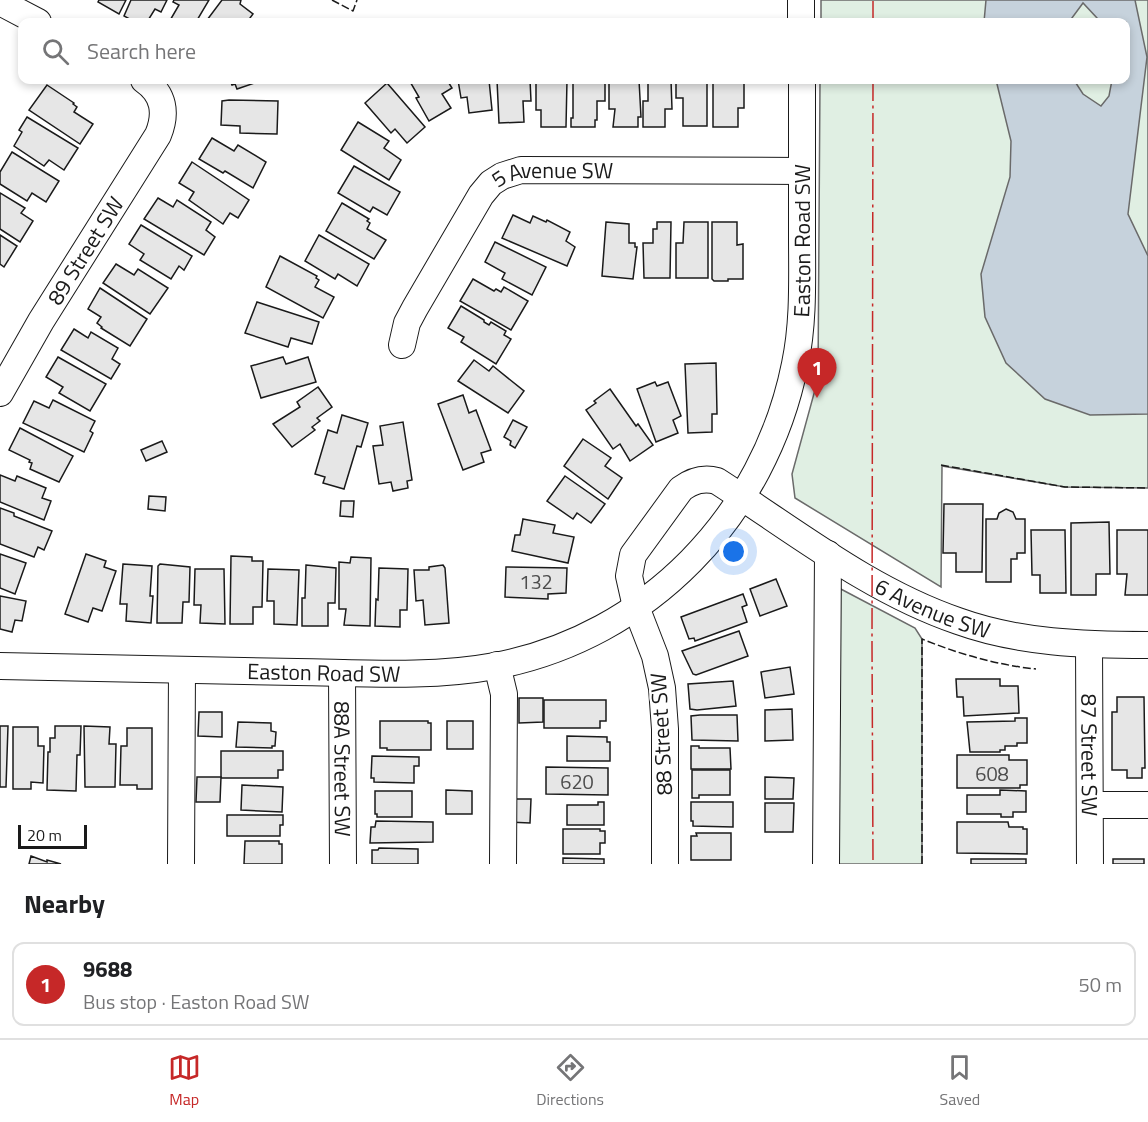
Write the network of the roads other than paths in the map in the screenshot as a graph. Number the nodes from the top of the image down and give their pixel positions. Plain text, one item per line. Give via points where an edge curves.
1 (801, 0) edge
2 (0, 2) edge
3 (30, 18) edge
4 (801, 18) edge
5 (148, 84) edge
6 (802, 84) edge
7 (802, 171) junction
8 (402, 345) dead end
9 (0, 393) edge
10 (743, 498) junction
11 (828, 554) junction
12 (636, 607) junction
13 (1089, 645) junction
14 (1148, 645) edge
15 (497, 665) junction
16 (0, 666) edge
17 (182, 670) junction
18 (342, 673) junction
19 (1090, 805) junction
20 (1148, 805) edge
21 (181, 864) edge
22 (343, 864) edge
23 (503, 864) edge
24 (665, 864) edge
25 (826, 864) edge
26 (1090, 864) edge

1 - 4 street
2 - 3 street
5 - 9 street, 89 Street SW via 159,94 163,106 158,135 40,321
6 - 7 street, Easton Road SW
7 - 8 street, 5 Avenue SW via 521,170 502,176 491,183 473,207 415,308
7 - 10 street, Easton Road SW via 802,313 798,349 775,435
10 - 11 street, 6 Avenue SW
10 - 12 street, Easton Road SW via 695,558
10 - 12 street via 711,479 692,481 681,489 633,555 629,576
11 - 13 street, 6 Avenue SW via 907,600 960,622 1009,635
11 - 25 street
12 - 15 street, Easton Road SW via 577,639
12 - 24 street, 88 Street SW via 655,656 662,688
13 - 14 street, 6 Avenue SW
13 - 19 street, 87 Street SW
15 - 18 street, Easton Road SW via 421,673
15 - 23 street via 504,694
16 - 17 street, Easton Road SW
17 - 18 street, Easton Road SW
17 - 21 street
18 - 22 street, 88A Street SW
19 - 20 street
19 - 26 street, 87 Street SW

